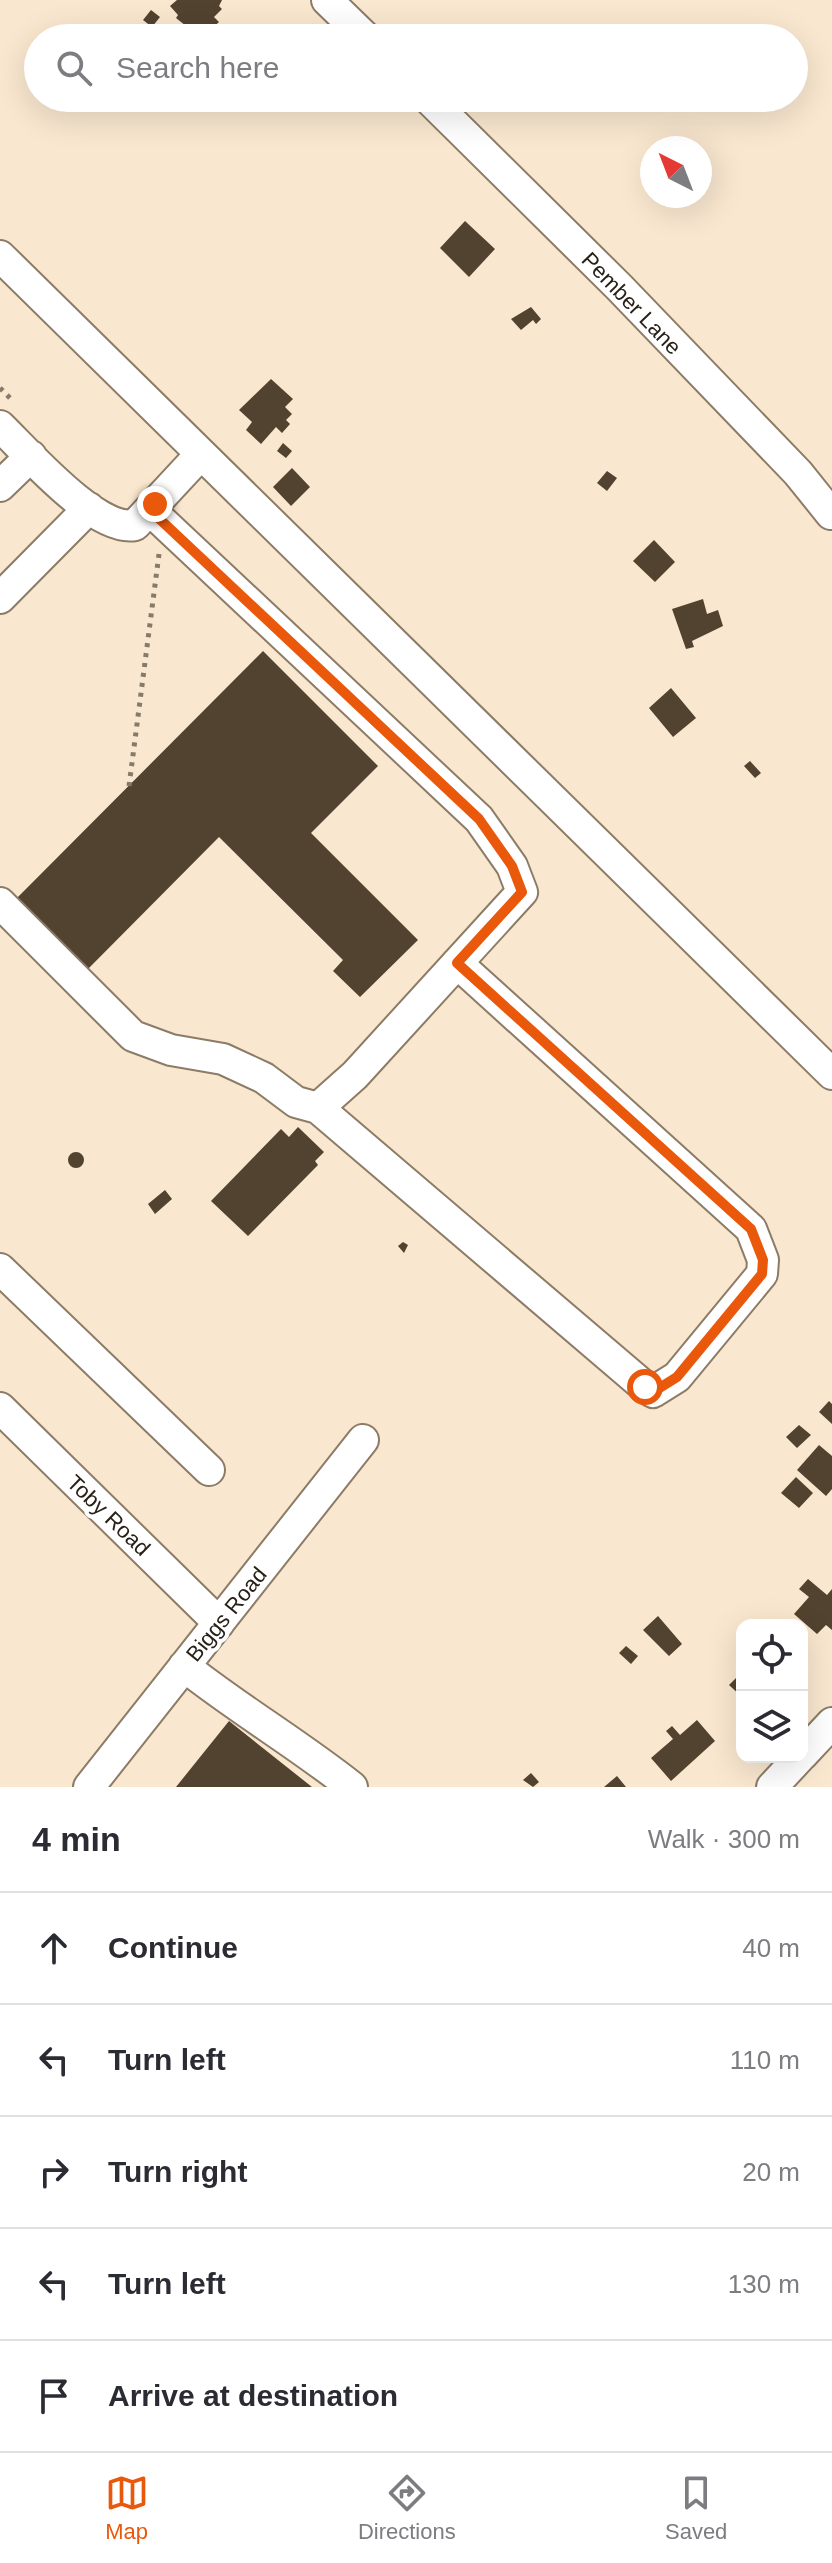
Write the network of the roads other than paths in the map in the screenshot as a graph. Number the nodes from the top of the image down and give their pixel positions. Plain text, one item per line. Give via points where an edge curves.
1 (327, 0) edge
2 (352, 24) edge
3 (442, 112) edge
4 (0, 256) edge
5 (0, 426) edge
6 (201, 454) junction
7 (31, 456) junction
8 (0, 486) edge
9 (89, 508) junction
10 (150, 510) junction
11 (831, 514) edge
12 (0, 598) edge
13 (0, 903) edge
14 (457, 963) junction
15 (832, 1074) edge
16 (318, 1108) junction
17 (0, 1269) edge
18 (0, 1408) edge
19 (363, 1440) dead end
20 (209, 1470) dead end
21 (219, 1623) junction
22 (184, 1666) junction
23 (832, 1723) edge
24 (808, 1749) edge
25 (796, 1763) edge
26 (779, 1784) edge
27 (89, 1787) edge
28 (352, 1787) edge

1 - 2 street
3 - 11 street, Pember Lane via 619,287
4 - 6 street
5 - 7 street
6 - 10 street
6 - 15 street
7 - 8 street
7 - 9 street
9 - 10 street via 124,528
9 - 12 street
10 - 14 street via 479,819 512,866 522,892
13 - 16 street via 133,1036 171,1050 223,1059 264,1078 296,1102
14 - 16 street
14 - 16 street via 751,1229 763,1260 762,1274 677,1377 653,1392 645,1387
17 - 20 street
18 - 21 street, Toby Road
19 - 21 street, Biggs Road
21 - 22 street, Biggs Road
22 - 27 street, Biggs Road
22 - 28 street
23 - 24 street
25 - 26 street

